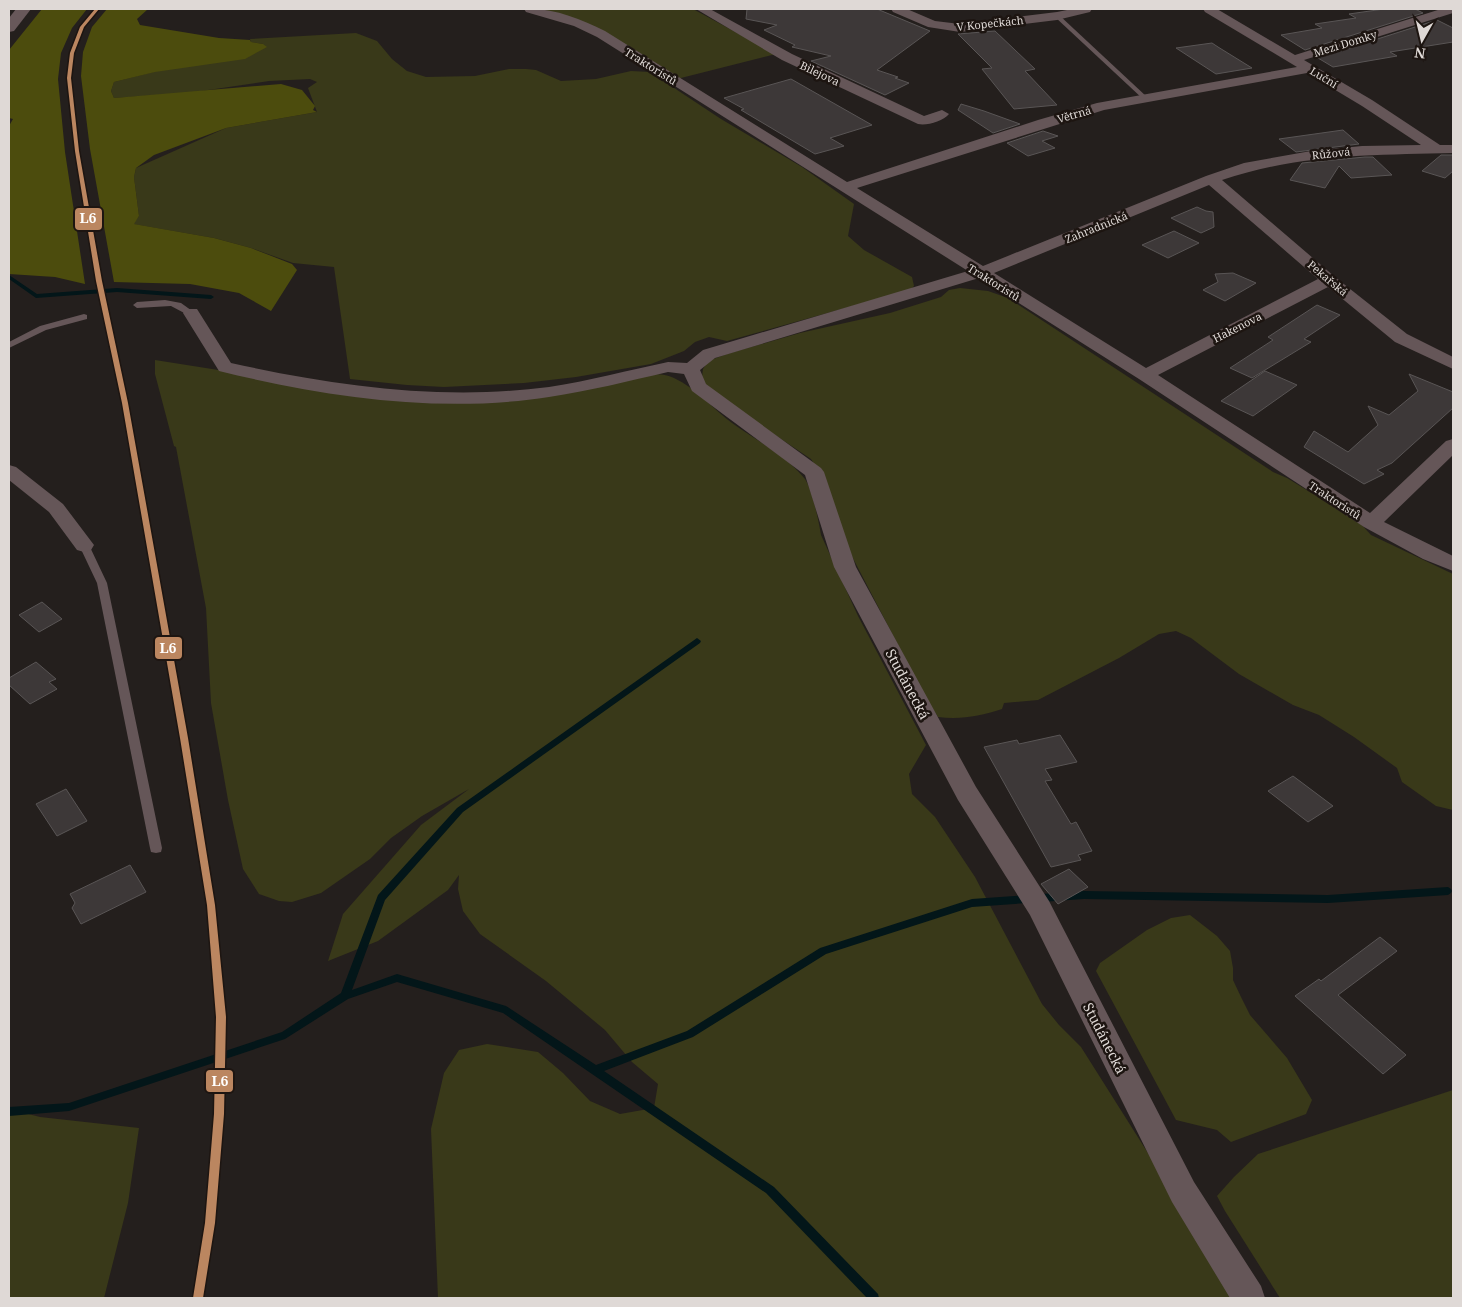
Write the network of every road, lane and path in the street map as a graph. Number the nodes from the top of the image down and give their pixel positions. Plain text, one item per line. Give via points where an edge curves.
1 (24, 9) edge
2 (530, 9) edge
3 (702, 9) edge
4 (897, 9) edge
5 (1086, 9) edge
6 (1209, 9) edge
7 (1453, 9) edge
8 (1056, 16) junction
9 (9, 28) edge
10 (1295, 59) junction
11 (1310, 68) junction
12 (1145, 98) junction
13 (942, 114) dead end
14 (1436, 149) junction
15 (1453, 149) edge
16 (1211, 179) junction
17 (845, 187) junction
18 (980, 273) junction
19 (1329, 280) junction
20 (136, 306) dead end
21 (191, 312) joint
22 (84, 317) dead end
23 (9, 345) edge
24 (1453, 364) edge
25 (691, 369) junction
26 (1145, 375) junction
27 (1453, 445) edge
28 (9, 472) edge
29 (1371, 523) junction
30 (84, 544) joint
31 (1453, 564) edge
32 (156, 848) dead end
33 (1249, 1298) edge

1 - 9 main road
2 - 17 street, Traktoristů via 578,23 600,34
3 - 13 street, Bilejova via 787,57 923,121
4 - 8 street, V Kopečkách via 932,24 960,28
5 - 8 street, V Kopečkách
6 - 10 street, Luční
7 - 10 street, Mezi Domky
8 - 12 lane
10 - 11 street, Luční
11 - 12 street, Větrná
11 - 14 street, Luční
12 - 17 street, Větrná via 1043,123
14 - 15 street, Růžová
14 - 16 street, Růžová via 1362,150 1311,155 1249,166
16 - 18 street, Zahradnická
16 - 19 street, Pekařská
17 - 18 street, Traktoristů
18 - 25 street via 709,354
18 - 26 street, Traktoristů
19 - 24 street, Pekařská via 1401,338
19 - 26 street, Hakenova
20 - 21 lane via 180,304
21 - 25 street via 225,367 287,381 366,393 464,399 549,392 668,367
22 - 23 lane via 43,328
25 - 33 street, Studánecká via 698,387 814,472 846,567 967,793 1040,909 1183,1192
26 - 29 street, Traktoristů
27 - 29 street
28 - 30 street via 56,508
29 - 31 street, Traktoristů
30 - 32 lane via 102,583

